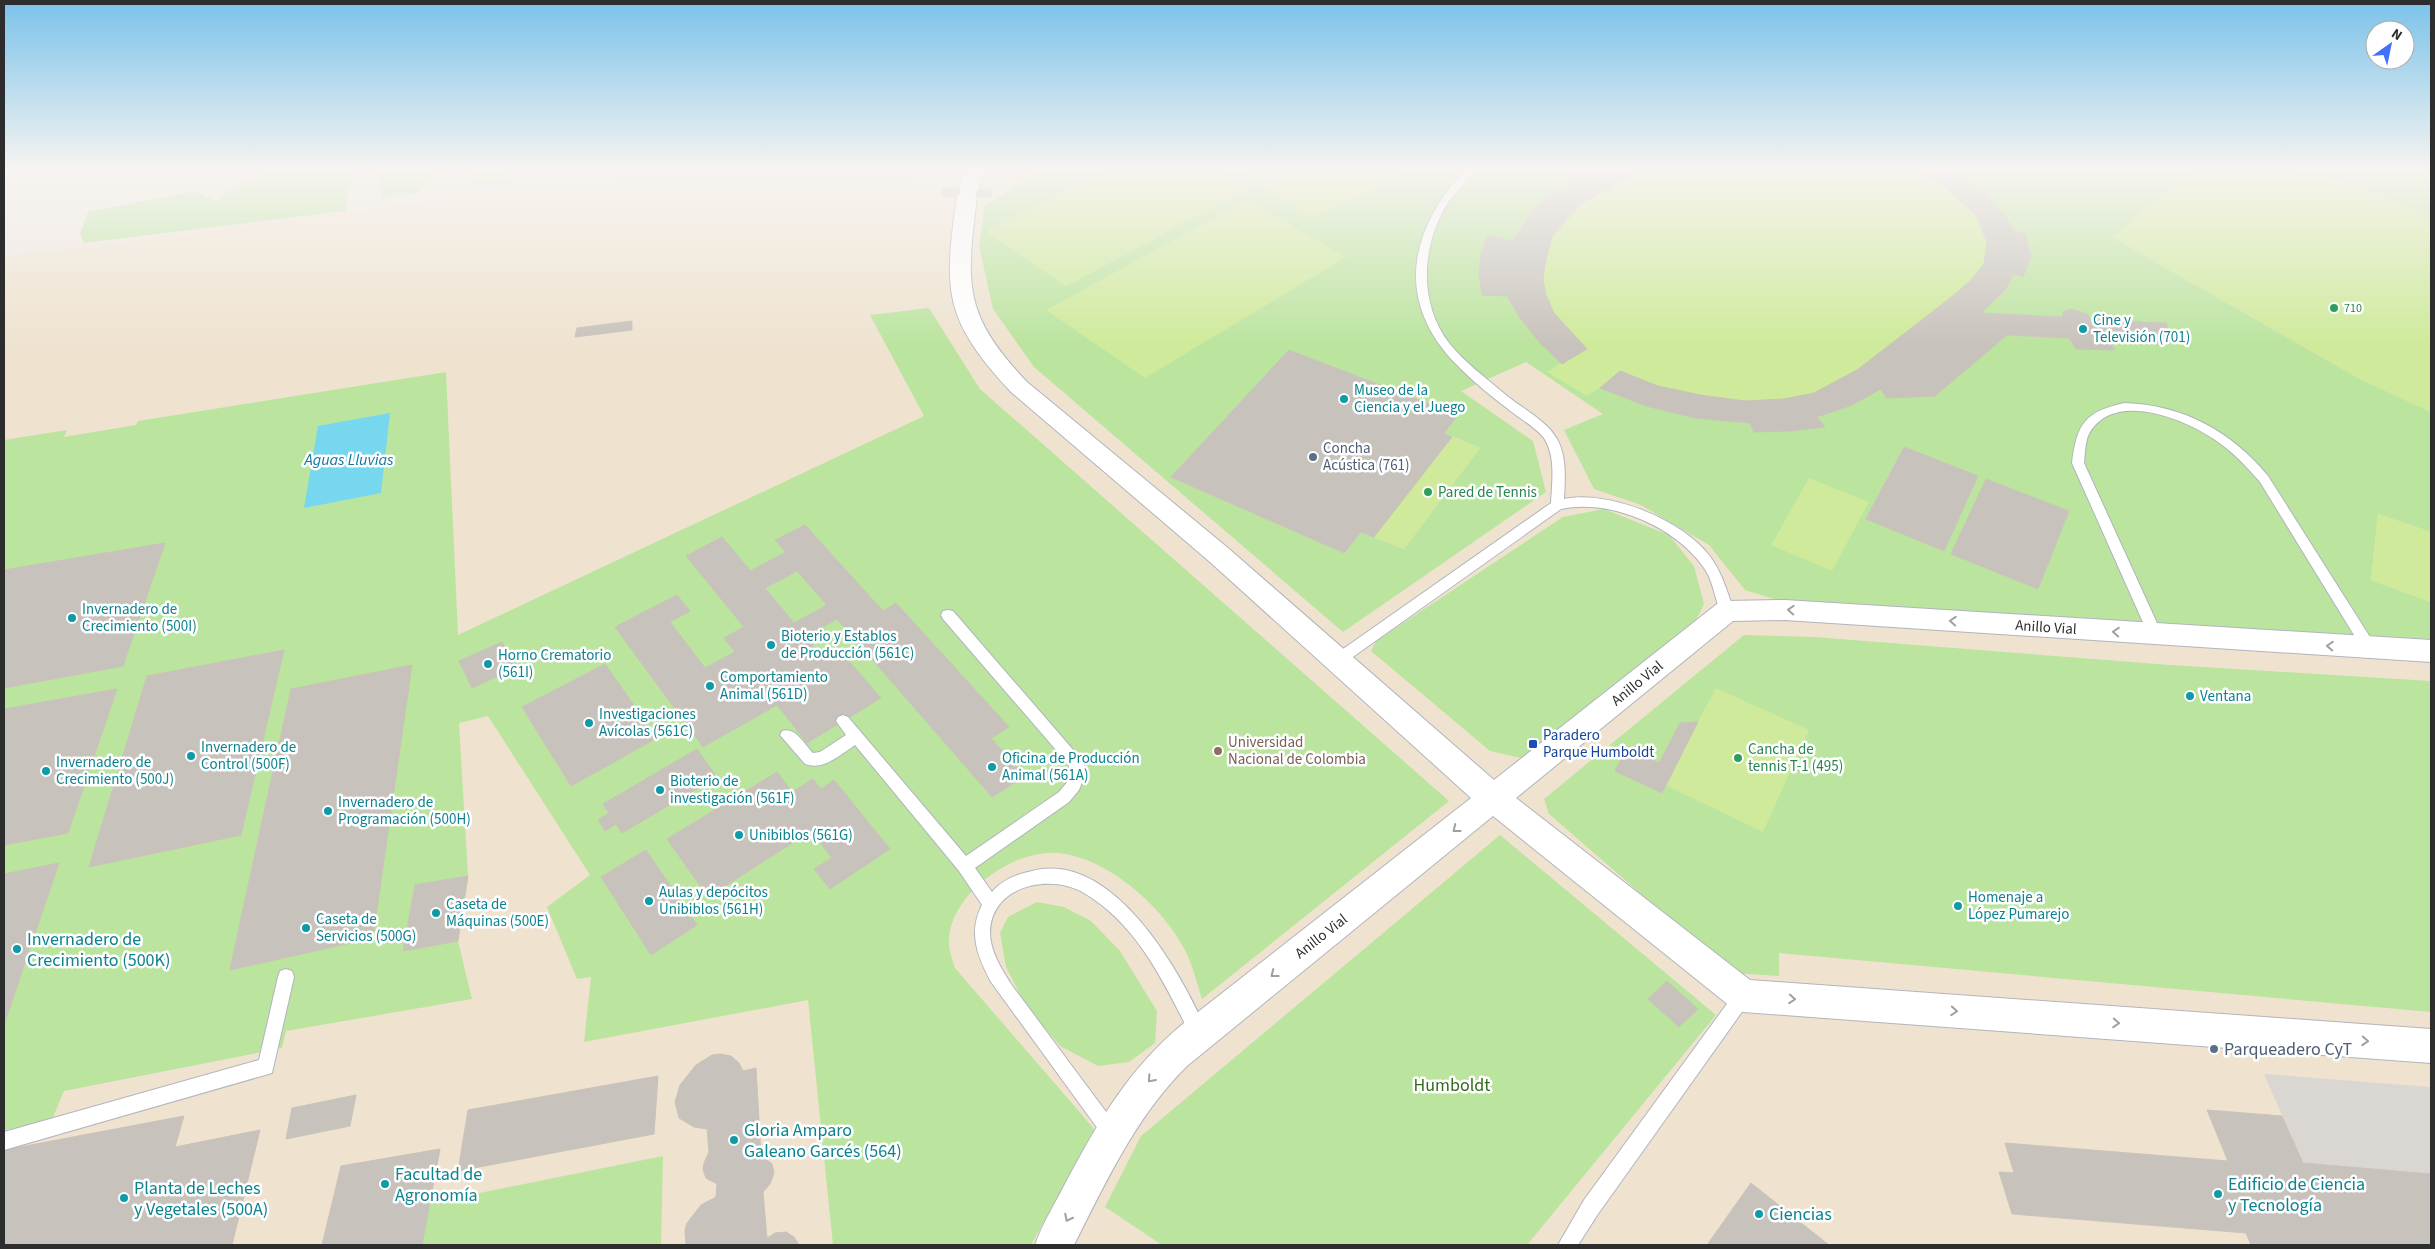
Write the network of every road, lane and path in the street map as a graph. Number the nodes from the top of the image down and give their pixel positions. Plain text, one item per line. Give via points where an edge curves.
1 (964, 229) edge
2 (1431, 229) edge
3 (1557, 505) junction
4 (1727, 611) junction
5 (948, 615) dead end
6 (2155, 634) junction
7 (2370, 648) junction
8 (2431, 651) edge
9 (1338, 660) junction
10 (843, 721) dead end
11 (787, 735) dead end
12 (856, 737) junction
13 (1494, 799) junction
14 (966, 866) junction
15 (991, 904) junction
16 (286, 978) dead end
17 (1743, 996) junction
18 (1198, 1032) junction
19 (2431, 1046) edge
20 (1112, 1135) junction
21 (4, 1141) edge
22 (1054, 1245) edge
23 (1567, 1245) edge

1 - 9 street via 959,265 961,294 980,339 999,366 1044,410 1219,555
2 - 3 lane via 1421,271 1425,310 1432,326 1457,358 1548,435 1558,461
3 - 4 lane via 1582,501 1615,507 1648,518 1677,536 1706,561
3 - 9 lane
6 -> 4 street, Anillo Vial via 1785,610
4 - 13 street, Anillo Vial
5 - 14 lane via 1076,763 1079,774 1064,797
7 -> 6 street, Anillo Vial
6 - 7 lane via 2078,463 2080,440 2090,420 2098,414 2122,407 2154,410 2191,421 2220,437 2247,459 2264,480
7 - 8 street, Anillo Vial
9 - 13 street
10 - 12 lane
11 - 12 lane via 805,758 817,761
12 - 14 lane
13 - 17 street
13 -> 18 street, Anillo Vial
14 - 15 lane
15 - 18 lane via 1016,883 1049,875 1066,877 1093,891 1139,932 1168,976
15 - 20 lane via 982,932 990,966
16 - 21 lane via 266,1067
17 -> 19 street
17 - 23 lane
18 -> 20 street, Anillo Vial via 1145,1085
20 -> 22 street, Anillo Vial

